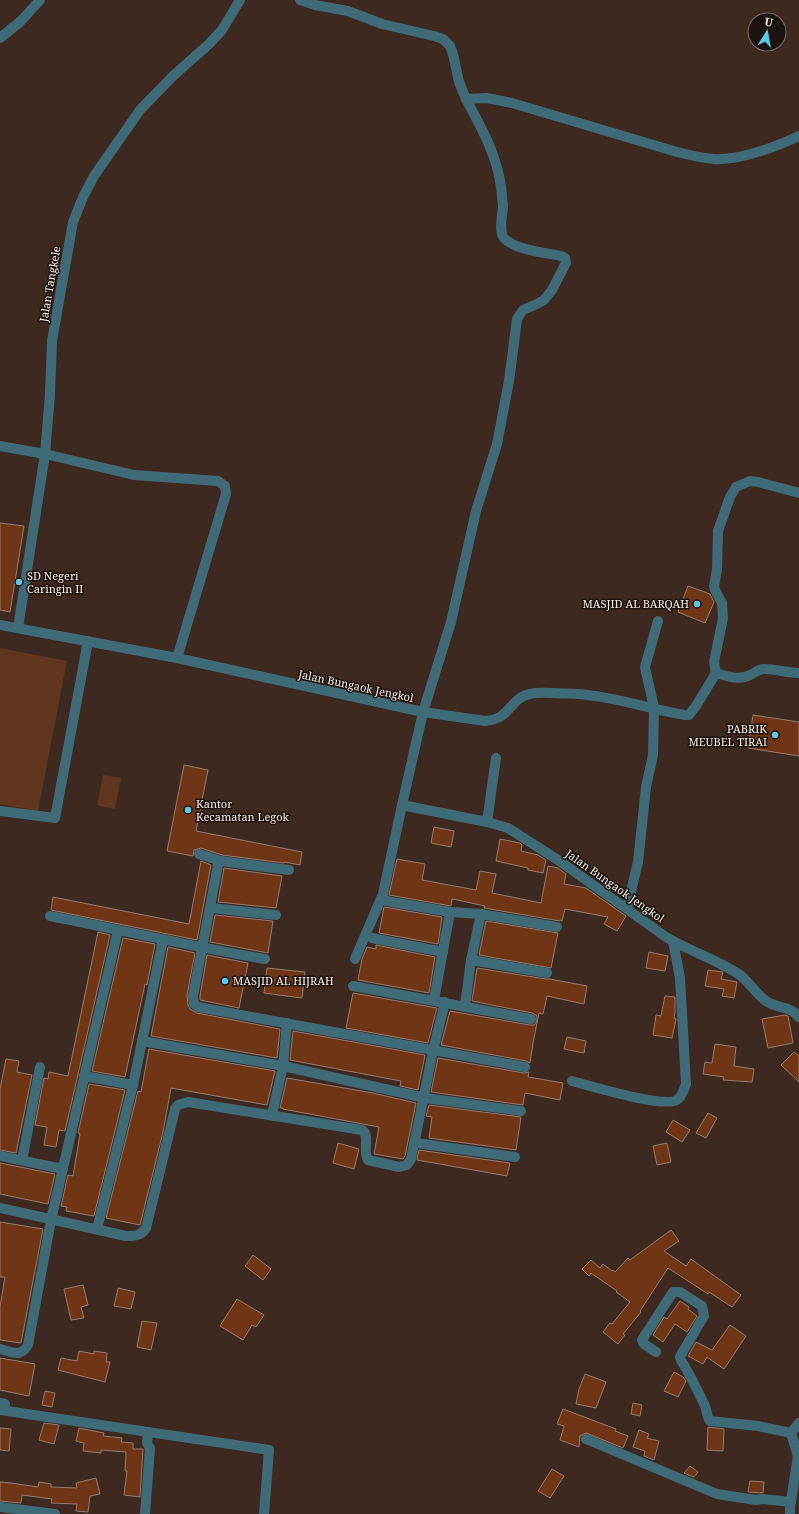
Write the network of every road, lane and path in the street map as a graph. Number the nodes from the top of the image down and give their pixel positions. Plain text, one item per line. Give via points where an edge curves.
1 (40, 0) edge
2 (240, 0) edge
3 (300, 0) edge
4 (0, 38) edge
5 (466, 99) junction
6 (799, 136) edge
7 (0, 446) edge
8 (45, 454) junction
9 (799, 493) edge
10 (658, 621) dead end
11 (0, 625) edge
12 (18, 628) junction
13 (88, 641) junction
14 (177, 658) junction
15 (716, 673) junction
16 (799, 673) edge
17 (654, 708) junction
18 (423, 712) junction
19 (496, 758) dead end
20 (402, 805) junction
21 (0, 811) edge
22 (487, 822) junction
23 (199, 854) dead end
24 (222, 861) junction
25 (289, 870) dead end
26 (386, 901) dead end
27 (211, 908) junction
28 (627, 908) junction
29 (450, 912) junction
30 (481, 914) junction
31 (276, 915) dead end
32 (50, 916) dead end
33 (557, 928) dead end
34 (118, 930) junction
35 (372, 938) dead end
36 (163, 939) junction
37 (673, 941) junction
38 (203, 948) junction
39 (443, 952) junction
40 (355, 959) dead end
41 (266, 960) dead end
42 (471, 960) junction
43 (547, 973) dead end
44 (353, 986) dead end
45 (434, 1000) junction
46 (445, 1002) junction
47 (465, 1006) junction
48 (799, 1016) edge
49 (531, 1019) dead end
50 (287, 1023) junction
51 (142, 1041) junction
52 (433, 1051) junction
53 (283, 1066) junction
54 (40, 1067) dead end
55 (526, 1067) dead end
56 (84, 1076) junction
57 (572, 1081) dead end
58 (133, 1085) junction
59 (424, 1098) junction
60 (521, 1112) dead end
61 (272, 1115) junction
62 (416, 1143) junction
63 (0, 1156) edge
64 (515, 1157) dead end
65 (22, 1160) junction
66 (63, 1169) junction
67 (0, 1208) edge
68 (51, 1220) junction
69 (97, 1229) junction
70 (0, 1349) edge
71 (656, 1352) dead end
72 (2, 1405) edge
73 (799, 1423) edge
74 (148, 1432) junction
75 (791, 1433) junction
76 (586, 1439) dead end
77 (791, 1502) junction
78 (0, 1507) edge
79 (55, 1514) edge
80 (145, 1514) edge
81 (264, 1514) edge
82 (790, 1514) edge

1 - 4 street
2 - 8 street, Jalan Tangkele via 222,30 140,110 94,176 83,197 73,222 52,341
3 - 5 street via 348,11 382,24 443,40 450,46
5 - 6 street via 487,98 512,103 677,152 715,160 755,153
5 - 18 street via 486,135 495,161 501,185 503,236 508,242 519,247 562,256 566,264 544,300 523,310 518,319 496,444 476,511 451,622
7 - 8 street
8 - 12 street, Jalan Tangkele
8 - 14 street via 134,475 218,481 225,486 226,494
9 - 15 street via 750,481 736,487 730,497 718,532 714,586 722,602 723,618 714,662
10 - 17 street via 645,667
11 - 12 street, Jalan Bungaok Jengkol
12 - 13 street, Jalan Bungaok Jengkol
13 - 14 street, Jalan Bungaok Jengkol
13 - 21 street via 55,818
14 - 18 street, Jalan Bungaok Jengkol
15 - 16 street via 733,678 745,678 764,669
15 - 17 street via 689,715
17 - 18 street via 579,694 544,693 530,694 518,699 504,715 492,721
17 - 28 street via 653,755 646,787 638,862
18 - 20 street, Jalan Bungaok Jengkol
19 - 22 street
20 - 22 street, Jalan Bungaok Jengkol
20 - 40 street via 383,894
22 - 28 street, Jalan Bungaok Jengkol via 508,828
23 - 24 street
24 - 25 street
24 - 27 street via 218,865
26 - 29 street
27 - 31 street
27 - 38 street
28 - 37 street, Jalan Bungaok Jengkol
29 - 30 street
29 - 39 street
30 - 33 street
30 - 42 street
32 - 34 street
34 - 36 street
34 - 56 street
35 - 39 street
36 - 38 street
36 - 51 street
37 - 48 street, Jalan Bungaok Jengkol via 734,971 767,1001 794,1010
37 - 57 street via 680,978 686,1084 680,1097 676,1101 664,1102 623,1095
38 - 41 street
38 - 50 street via 193,996 194,1004 198,1007
39 - 45 street
42 - 43 street
42 - 47 street
44 - 45 street
45 - 46 street
46 - 47 street
46 - 52 street
47 - 49 street
50 - 52 street
50 - 53 street
51 - 53 street
51 - 58 street
52 - 55 street
52 - 59 street
53 - 59 street
53 - 61 street
54 - 65 street
56 - 58 street
56 - 66 street
58 - 69 street
59 - 60 street
59 - 62 street
61 - 62 street via 362,1130 366,1136 365,1155 370,1162 399,1167 407,1165
61 - 69 street via 188,1102 178,1104 173,1115 146,1228 133,1236
62 - 64 street
63 - 65 street
65 - 66 street
66 - 68 street
67 - 68 street
68 - 69 street
68 - 70 street via 28,1345 20,1353
71 - 75 street via 642,1340 673,1292 680,1292 702,1306 703,1310 704,1316 680,1357 706,1409 708,1419
72 - 74 street
73 - 75 street
74 - 80 street via 147,1443 150,1448
74 - 81 street via 269,1450
75 - 77 street via 798,1456
76 - 77 street via 717,1494
77 - 82 street
78 - 79 street

